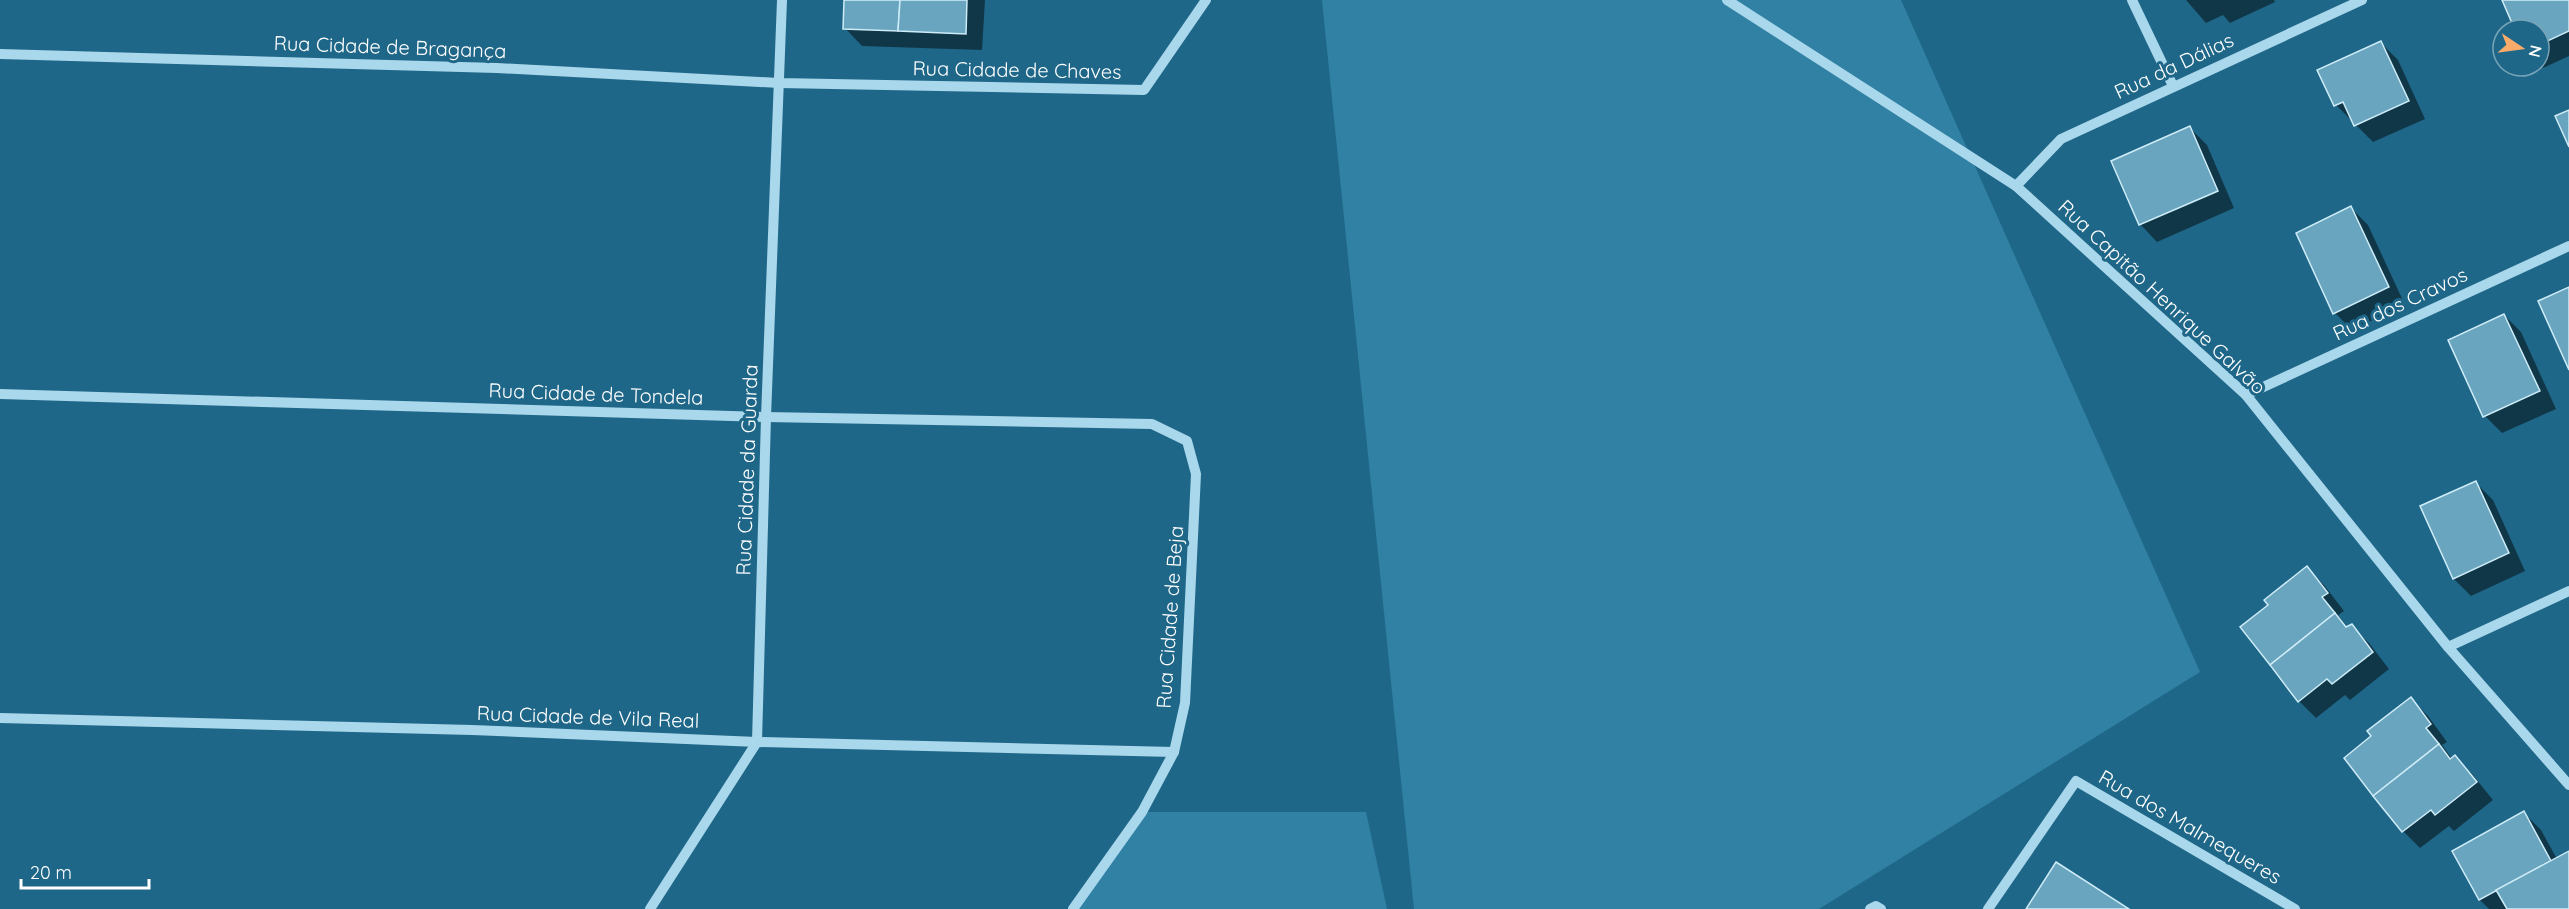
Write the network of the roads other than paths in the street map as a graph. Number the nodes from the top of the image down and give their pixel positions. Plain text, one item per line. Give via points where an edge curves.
1 (782, 0) edge
2 (1206, 0) edge
3 (1727, 0) edge
4 (2132, 0) edge
5 (2362, 0) edge
6 (0, 54) edge
7 (779, 83) junction
8 (2173, 87) junction
9 (2016, 186) junction
10 (2569, 246) edge
11 (0, 394) edge
12 (2246, 395) junction
13 (766, 417) junction
14 (1187, 441) joint
15 (2569, 591) edge
16 (2448, 647) junction
17 (0, 718) edge
18 (758, 742) junction
19 (1174, 752) junction
20 (2569, 785) edge
21 (650, 909) edge
22 (1073, 909) edge
23 (1870, 909) edge
24 (1881, 909) edge
25 (1988, 909) edge
26 (2295, 909) edge

1 - 7 street, Rua Cidade da Guarda
2 - 7 street, Rua Cidade de Chaves via 1144,90
3 - 9 street, Rua Capitão Henrique Galvão
4 - 8 street
5 - 8 street, Rua da Dálias
6 - 7 street, Rua Cidade de Bragança via 497,68
7 - 13 street, Rua Cidade da Guarda
8 - 9 street, Rua da Dálias via 2061,139
9 - 12 street, Rua Capitão Henrique Galvão
10 - 12 street, Rua dos Cravos
11 - 13 street, Rua Cidade de Tondela
12 - 16 street, Rua Capitão Henrique Galvão
13 - 14 street, Rua Cidade de Tondela via 1152,424
13 - 18 street, Rua Cidade da Guarda
14 - 19 street, Rua Cidade de Beja via 1196,474 1185,703
15 - 16 street
16 - 20 street, Rua Capitão Henrique Galvão
17 - 18 street, Rua Cidade de Vila Real
18 - 19 street, Rua Cidade de Vila Real
18 - 21 street
19 - 22 street, Rua Cidade de Beja via 1142,812
23 - 24 street
25 - 26 street, Rua dos Malmequeres via 2076,781

